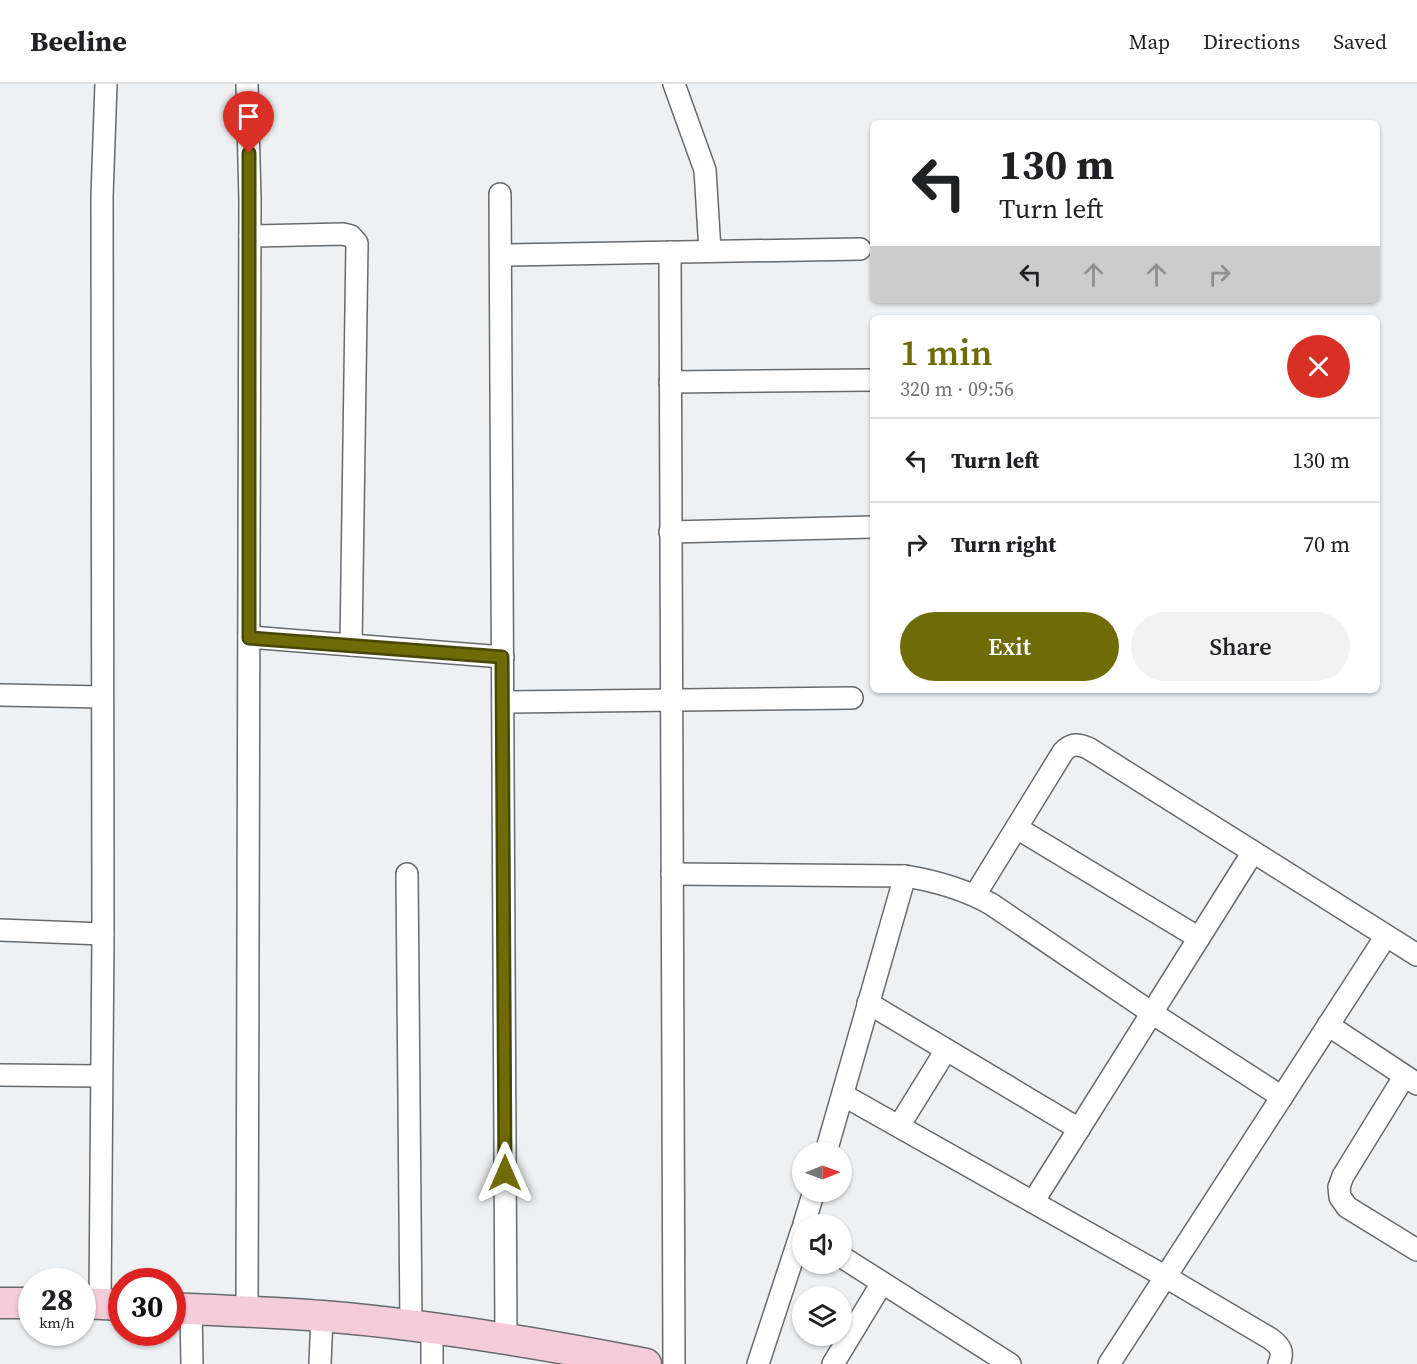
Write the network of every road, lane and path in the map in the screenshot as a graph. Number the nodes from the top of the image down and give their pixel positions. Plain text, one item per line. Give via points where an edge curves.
1 (106, 84) edge
2 (247, 84) edge
3 (674, 84) edge
4 (500, 194) dead end
5 (250, 236) junction
6 (860, 249) dead end
7 (710, 251) junction
8 (670, 252) junction
9 (501, 255) junction
10 (870, 380) edge
11 (670, 382) junction
12 (870, 527) edge
13 (670, 532) junction
14 (249, 638) junction
15 (351, 645) junction
16 (502, 657) junction
17 (0, 695) edge
18 (102, 697) junction
19 (852, 698) dead end
20 (671, 700) junction
21 (503, 702) junction
22 (1017, 828) junction
23 (1253, 852) junction
24 (407, 874) dead end
25 (672, 874) junction
26 (905, 876) junction
27 (975, 895) junction
28 (0, 930) edge
29 (103, 934) junction
30 (1386, 936) junction
31 (1199, 938) junction
32 (1417, 956) edge
33 (868, 1003) junction
34 (1152, 1013) junction
35 (1328, 1025) junction
36 (946, 1050) junction
37 (0, 1075) edge
38 (101, 1076) junction
39 (1411, 1081) edge
40 (843, 1095) junction
41 (1282, 1097) junction
42 (899, 1126) junction
43 (1079, 1129) junction
44 (829, 1142) edge
45 (1033, 1202) junction
46 (1417, 1250) edge
47 (792, 1262) edge
48 (852, 1264) edge
49 (1166, 1277) junction
50 (882, 1283) junction
51 (0, 1303) edge
52 (18, 1303) edge
53 (101, 1304) edge
54 (186, 1309) edge
55 (247, 1313) junction
56 (322, 1316) junction
57 (422, 1326) junction
58 (186, 1331) edge
59 (506, 1338) junction
60 (192, 1364) edge
61 (320, 1364) edge
62 (432, 1364) edge
63 (646, 1364) edge
64 (674, 1364) edge
65 (758, 1364) edge
66 (833, 1364) edge
67 (1010, 1364) edge
68 (1109, 1364) edge
69 (1279, 1364) edge

1 - 18 street via 102,196
2 - 5 street
3 - 7 street via 705,170
4 - 9 street
5 - 14 street
5 - 15 street via 343,234 357,243
6 - 7 street
7 - 8 street
8 - 9 street
8 - 11 street
9 - 16 street
10 - 11 street
11 - 13 street
12 - 13 street
13 - 20 street
14 - 15 street
14 - 55 street
15 - 16 street
16 - 21 street
17 - 18 street
18 - 29 street
19 - 20 street
20 - 21 street
20 - 25 street
21 - 59 street
22 - 23 street via 1063,752 1078,744
22 - 27 street
22 - 31 street
23 - 30 street
23 - 31 street
24 - 57 street
25 - 26 street
25 - 64 street
26 - 27 street via 942,882
26 - 33 street
27 - 34 street
28 - 29 street
29 - 38 street
30 - 32 street
30 - 35 street
31 - 34 street
33 - 36 street
33 - 40 street
34 - 41 street
34 - 43 street
35 - 39 street
35 - 41 street
36 - 42 street
36 - 43 street
37 - 38 street
38 - 53 street
39 - 46 street via 1348,1166 1339,1187 1347,1207
40 - 42 street
40 - 44 street
41 - 49 street
42 - 45 street
43 - 45 street
45 - 49 street
47 - 65 street
48 - 50 street
49 - 68 street
49 - 69 street via 1279,1345
50 - 66 street
50 - 67 street
51 - 52 street
54 - 55 street
55 - 56 street
56 - 57 street
56 - 61 street
57 - 59 street
57 - 62 street
58 - 60 street
59 - 63 street

